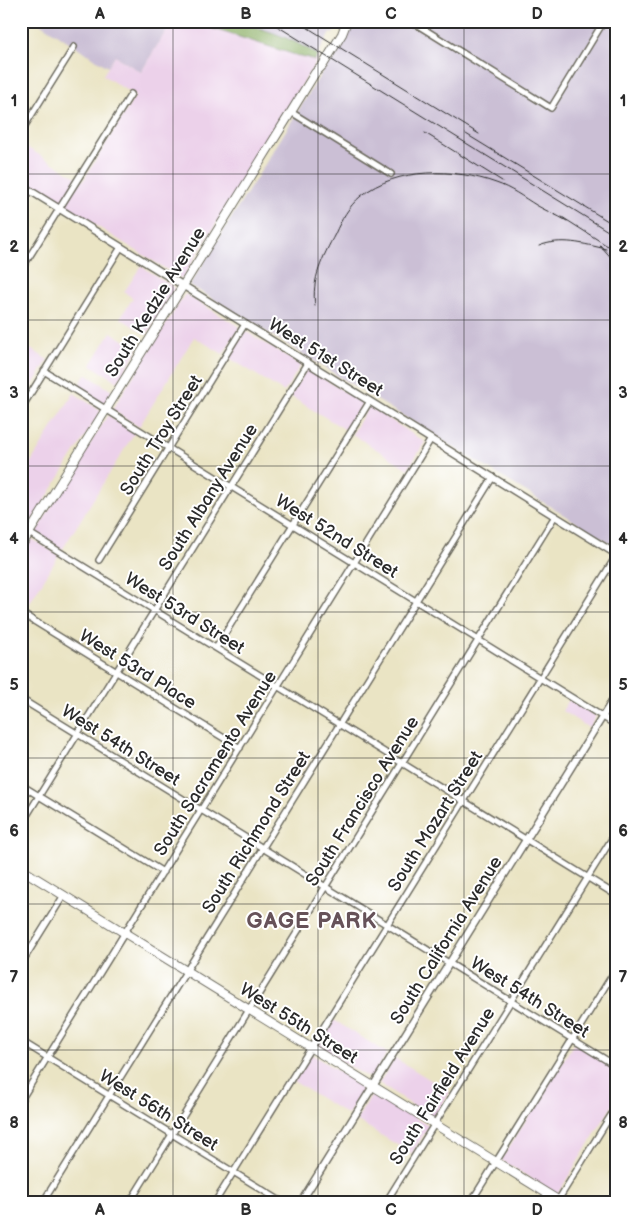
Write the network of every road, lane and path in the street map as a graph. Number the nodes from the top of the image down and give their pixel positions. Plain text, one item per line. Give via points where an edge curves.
1 (411, 21) edge
2 (604, 21) edge
3 (346, 24) edge
4 (74, 47) dead end
5 (131, 94) dead end
6 (291, 112) junction
7 (21, 132) edge
8 (391, 174) dead end
9 (21, 185) edge
10 (59, 209) junction
11 (121, 247) junction
12 (21, 270) edge
13 (183, 285) junction
14 (245, 324) junction
15 (308, 363) junction
16 (44, 371) junction
17 (370, 401) junction
18 (21, 409) edge
19 (106, 410) junction
20 (431, 439) junction
21 (169, 448) junction
22 (493, 477) junction
23 (231, 487) junction
24 (555, 516) junction
25 (292, 525) junction
26 (21, 528) edge
27 (30, 533) junction
28 (21, 546) edge
29 (616, 555) edge
30 (99, 560) dead end
31 (354, 563) junction
32 (416, 601) junction
33 (154, 610) junction
34 (21, 613) edge
35 (478, 640) junction
36 (216, 648) junction
37 (116, 672) junction
38 (540, 678) junction
39 (278, 687) junction
40 (616, 695) edge
41 (21, 699) edge
42 (602, 716) junction
43 (339, 724) junction
44 (616, 725) edge
45 (78, 734) junction
46 (240, 748) junction
47 (402, 763) junction
48 (21, 785) edge
49 (39, 796) junction
50 (464, 801) junction
51 (201, 810) junction
52 (21, 825) edge
53 (616, 832) edge
54 (526, 840) junction
55 (262, 848) junction
56 (21, 869) edge
57 (163, 872) junction
58 (587, 878) junction
59 (325, 887) junction
60 (64, 895) junction
61 (616, 895) edge
62 (387, 925) junction
63 (125, 933) junction
64 (449, 963) junction
65 (21, 964) edge
66 (616, 969) edge
67 (186, 971) junction
68 (511, 1001) junction
69 (249, 1010) junction
70 (572, 1039) junction
71 (21, 1041) edge
72 (311, 1048) junction
73 (48, 1057) junction
74 (616, 1066) edge
75 (373, 1086) junction
76 (109, 1095) junction
77 (21, 1100) edge
78 (616, 1107) edge
79 (434, 1124) junction
80 (172, 1134) junction
81 (496, 1162) junction
82 (234, 1172) junction
83 (558, 1201) edge
84 (43, 1202) edge
85 (130, 1202) edge
86 (215, 1202) edge
87 (282, 1202) edge
88 (301, 1202) edge
89 (386, 1202) edge
90 (471, 1202) edge

1 - 2 street via 550,108
3 - 6 main road, South Kedzie Avenue
4 - 7 street
5 - 10 street
6 - 8 street
6 - 13 main road, South Kedzie Avenue
9 - 10 street, West 51st Street
10 - 11 street, West 51st Street
10 - 12 street
11 - 13 street, West 51st Street
11 - 16 street
13 - 14 street, West 51st Street
13 - 19 main road, South Kedzie Avenue
14 - 15 street, West 51st Street
14 - 21 street, South Troy Street
15 - 17 street, West 51st Street
15 - 23 street, South Albany Avenue
16 - 18 street
16 - 19 street, West 52nd Street
17 - 20 street, West 51st Street
17 - 25 street
19 - 21 street, West 52nd Street
19 - 27 main road, South Kedzie Avenue
20 - 22 street, West 51st Street
20 - 31 street, South Sacramento Avenue
21 - 23 street, West 52nd Street
21 - 30 street, South Troy Street
22 - 24 street, West 51st Street
22 - 32 street, South Richmond Street
23 - 25 street, West 52nd Street
23 - 33 street, South Albany Avenue
24 - 29 street, West 51st Street
24 - 35 street, South Francisco Avenue
25 - 31 street, West 52nd Street
25 - 36 street
26 - 27 street, West 53rd Street
27 - 28 main road, South Kedzie Avenue
27 - 33 street, West 53rd Street
29 - 38 street, South Mozart Street
31 - 32 street, West 52nd Street
31 - 39 street, South Sacramento Avenue
32 - 35 street, West 52nd Street
32 - 43 street, South Richmond Street
33 - 36 street, West 53rd Street
33 - 37 street, South Albany Avenue
34 - 37 street, West 53rd Place
35 - 38 street, West 52nd Street
35 - 47 street, South Francisco Avenue
36 - 39 street, West 53rd Street
37 - 45 street, South Albany Avenue
37 - 46 street, West 53rd Place
38 - 42 street, West 52nd Street
38 - 50 street, South Mozart Street
39 - 43 street, West 53rd Street
39 - 46 street, South Sacramento Avenue
40 - 42 street, South California Avenue
41 - 45 street, West 54th Street
42 - 44 street, West 52nd Street
42 - 54 street, South California Avenue
43 - 47 street, West 53rd Street
43 - 55 street, South Richmond Street
45 - 49 street, South Albany Avenue
45 - 51 street, West 54th Street
46 - 51 street, South Sacramento Avenue
47 - 50 street, West 53rd Street
47 - 59 street, South Francisco Avenue
48 - 49 street
49 - 52 street, South Albany Avenue
49 - 57 street
50 - 54 street, West 53rd Street
50 - 62 street, South Mozart Street
51 - 55 street, West 54th Street
51 - 57 street, South Sacramento Avenue
53 - 58 street, South Fairfield Avenue
54 - 58 street, West 53rd Street
54 - 64 street, South California Avenue
55 - 59 street, West 54th Street
55 - 67 street, South Richmond Street
56 - 60 main road, West 55th Street
57 - 63 street, South Sacramento Avenue
58 - 61 street, West 53rd Street
58 - 68 street, South Fairfield Avenue
59 - 62 street, West 54th Street
59 - 69 street, South Francisco Avenue
60 - 63 main road, West 55th Street
60 - 65 street
62 - 64 street, West 54th Street
62 - 72 street, South Mozart Street
63 - 67 main road, West 55th Street
63 - 73 street, South Sacramento Avenue
64 - 68 street, West 54th Street
64 - 75 street, South California Avenue
66 - 70 street
67 - 69 main road, West 55th Street
67 - 76 street, South Richmond Street
68 - 70 street, West 54th Street
68 - 79 street, South Fairfield Avenue
69 - 72 main road, West 55th Street
69 - 80 street, South Francisco Avenue
70 - 74 street, West 54th Street
70 - 81 street
71 - 73 street, West 56th Street
72 - 75 main road, West 55th Street
72 - 82 street, South Mozart Street
73 - 76 street, West 56th Street
73 - 77 street, South Sacramento Avenue
75 - 79 main road, West 55th Street
75 - 88 street, South California Avenue
76 - 80 street, West 56th Street
76 - 84 street, South Richmond Street
78 - 83 street
79 - 81 main road, West 55th Street
79 - 89 street, South Fairfield Avenue
80 - 82 street, West 56th Street
80 - 85 street, South Francisco Avenue
81 - 83 main road, West 55th Street
81 - 90 street
82 - 86 street, South Mozart Street
82 - 87 street, West 56th Street

